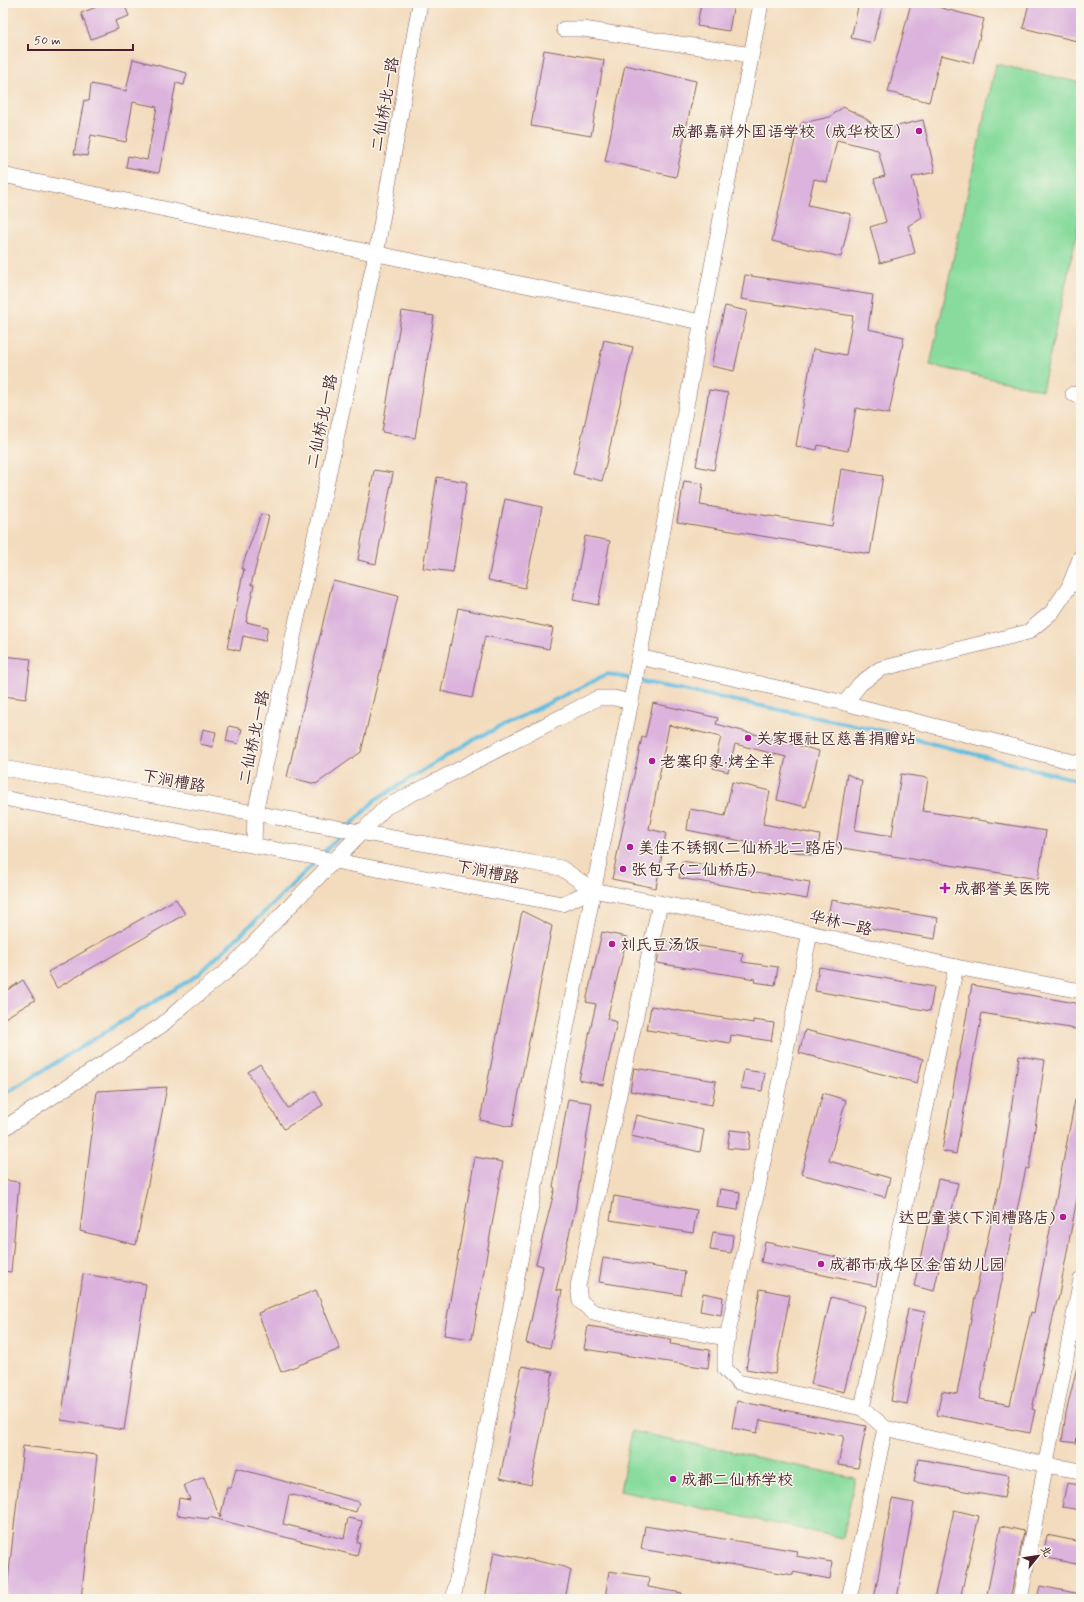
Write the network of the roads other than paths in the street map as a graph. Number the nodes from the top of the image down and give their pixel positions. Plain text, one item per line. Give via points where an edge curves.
1 (420, 3) edge
2 (760, 3) edge
3 (564, 28) dead end
4 (751, 55) junction
5 (3, 175) edge
6 (376, 254) junction
7 (701, 322) junction
8 (1081, 556) edge
9 (638, 661) junction
10 (631, 699) junction
11 (845, 703) junction
12 (1081, 764) edge
13 (3, 768) edge
14 (3, 798) edge
15 (255, 813) junction
16 (351, 830) junction
17 (254, 845) junction
18 (324, 859) junction
19 (593, 890) junction
20 (660, 903) junction
21 (810, 933) junction
22 (956, 967) junction
23 (1081, 991) edge
24 (3, 1129) edge
25 (1081, 1279) edge
26 (728, 1338) junction
27 (862, 1408) junction
28 (885, 1428) junction
29 (1046, 1465) junction
30 (1081, 1470) edge
31 (453, 1599) edge
32 (849, 1599) edge
33 (1020, 1599) edge

1 - 6 street, 二仙桥北一路
2 - 4 street
3 - 4 street
4 - 7 street
5 - 6 street
6 - 7 street
6 - 15 street, 二仙桥北一路
7 - 9 street
8 - 11 street via 1069,587 1052,612 1028,632 880,669 860,684
9 - 10 street
9 - 11 street
10 - 16 street via 598,698 386,807
10 - 19 street
11 - 12 street
13 - 15 street, 下涧槽路
14 - 17 street, 下涧槽路
15 - 16 street, 下涧槽路
15 - 17 street, 二仙桥北一路
16 - 18 street
16 - 19 street, 下涧槽路 via 561,868
17 - 18 street, 下涧槽路
18 - 19 street, 下涧槽路 via 562,904
18 - 24 street via 227,970 162,1025
19 - 20 street, 华林一路
19 - 31 street
20 - 21 street, 华林一路
20 - 26 street via 578,1286 580,1301 593,1312 647,1325
21 - 22 street, 华林一路
21 - 26 street
22 - 23 street, 华林一路
22 - 27 street
25 - 29 street
26 - 27 street via 725,1368 738,1382
27 - 28 street
28 - 29 street
28 - 32 street
29 - 30 street
29 - 33 street

